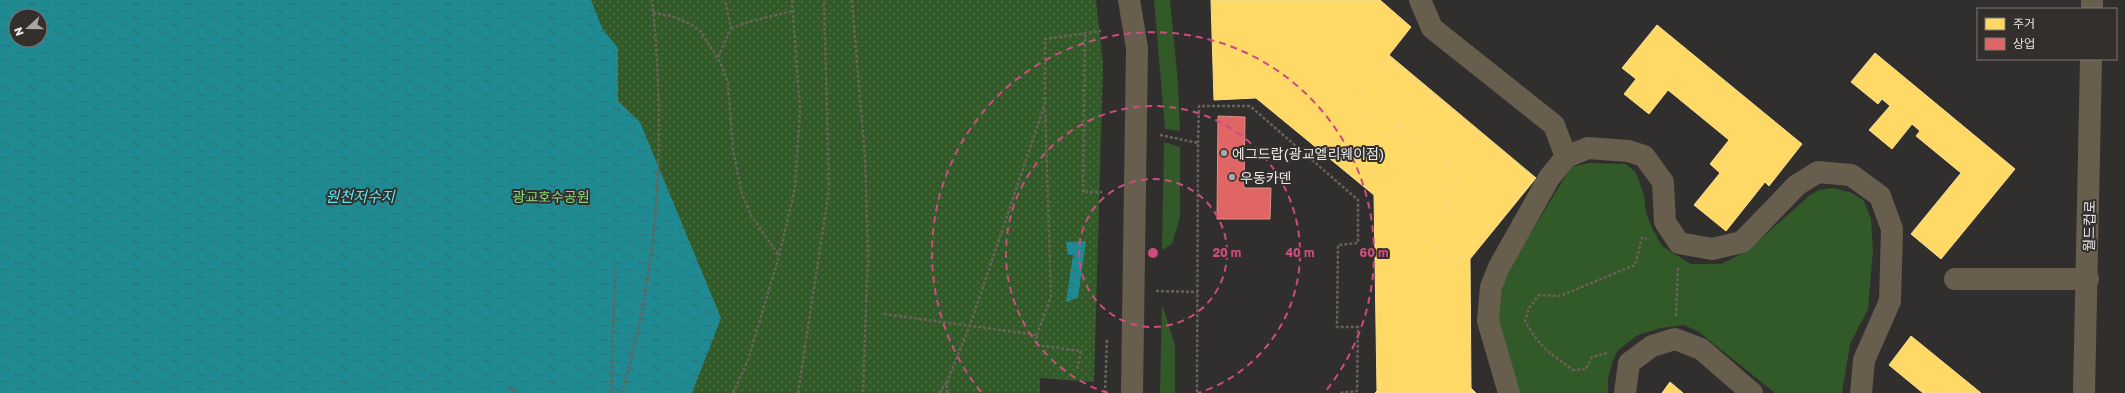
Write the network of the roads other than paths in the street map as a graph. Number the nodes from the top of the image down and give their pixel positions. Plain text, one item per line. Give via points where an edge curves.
1 (1129, 0) edge
2 (1420, 0) edge
3 (2091, 60) edge
4 (1566, 157) junction
5 (1955, 279) dead end
6 (2088, 279) junction
7 (1132, 393) edge
8 (1509, 393) edge
9 (1626, 393) edge
10 (1752, 393) edge
11 (1861, 393) edge
12 (2084, 393) edge

1 - 7 street via 1136,48
2 - 4 street via 1432,28 1554,125
3 - 6 street, 월드컵로
4 - 8 street via 1549,178 1499,267 1491,287 1488,321
4 - 11 street via 1588,148 1628,151 1644,156 1663,182 1665,222 1679,243 1712,249 1742,242 1797,185 1818,172 1851,175 1880,196 1892,229 1890,301 1864,360
5 - 6 street
6 - 12 street, 월드컵로
9 - 10 street via 1629,363 1652,346 1674,339 1701,349

